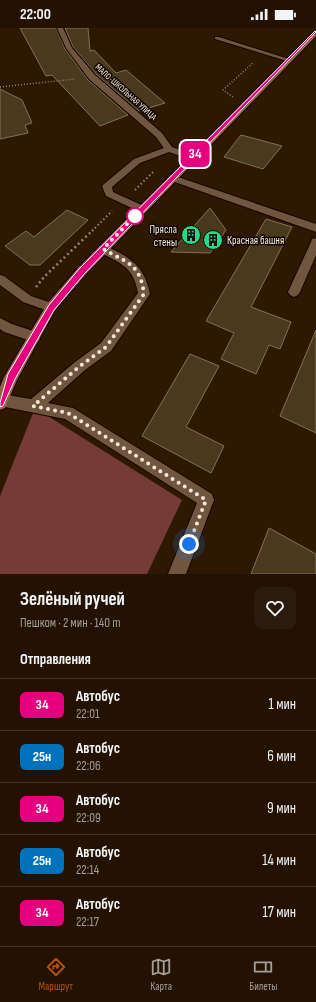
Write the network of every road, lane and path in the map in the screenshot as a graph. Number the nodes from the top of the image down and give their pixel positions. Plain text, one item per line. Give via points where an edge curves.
1 (60, 28) edge
2 (316, 32) edge
3 (217, 38) dead end
4 (276, 56) junction
5 (289, 60) junction
6 (92, 77) junction
7 (0, 86) edge
8 (234, 97) dead end
9 (172, 150) junction
10 (192, 157) junction
11 (172, 178) junction
12 (123, 201) junction
13 (142, 209) junction
14 (316, 228) edge
15 (316, 242) edge
16 (103, 249) junction
17 (0, 279) edge
18 (294, 292) dead end
19 (27, 299) junction
20 (52, 307) junction
21 (0, 322) edge
22 (34, 337) junction
23 (1, 401) edge
24 (33, 406) junction
25 (178, 574) edge

1 - 6 street, МАЛО-ШКОЛЬНАЯ УЛИЦА via 69,48
2 - 5 main road
3 - 4 street
4 - 5 street
4 - 8 path via 269,62 254,63 223,90
5 - 10 main road
6 - 7 path
6 - 9 street, МАЛО-ШКОЛЬНАЯ УЛИЦА via 159,135
9 - 10 street
9 - 12 path
9 - 12 street via 137,161 107,186 109,194
10 - 11 main road
11 - 13 main road
11 - 14 street
12 - 13 street
12 - 19 path via 44,277
13 - 16 main road
15 - 18 street
16 - 20 main road
16 - 24 street via 138,271 144,294 106,347
17 - 19 street
19 - 20 street
20 - 22 main road
21 - 22 street via 8,328
22 - 23 main road
23 - 24 street
24 - 25 street via 68,413 206,500

